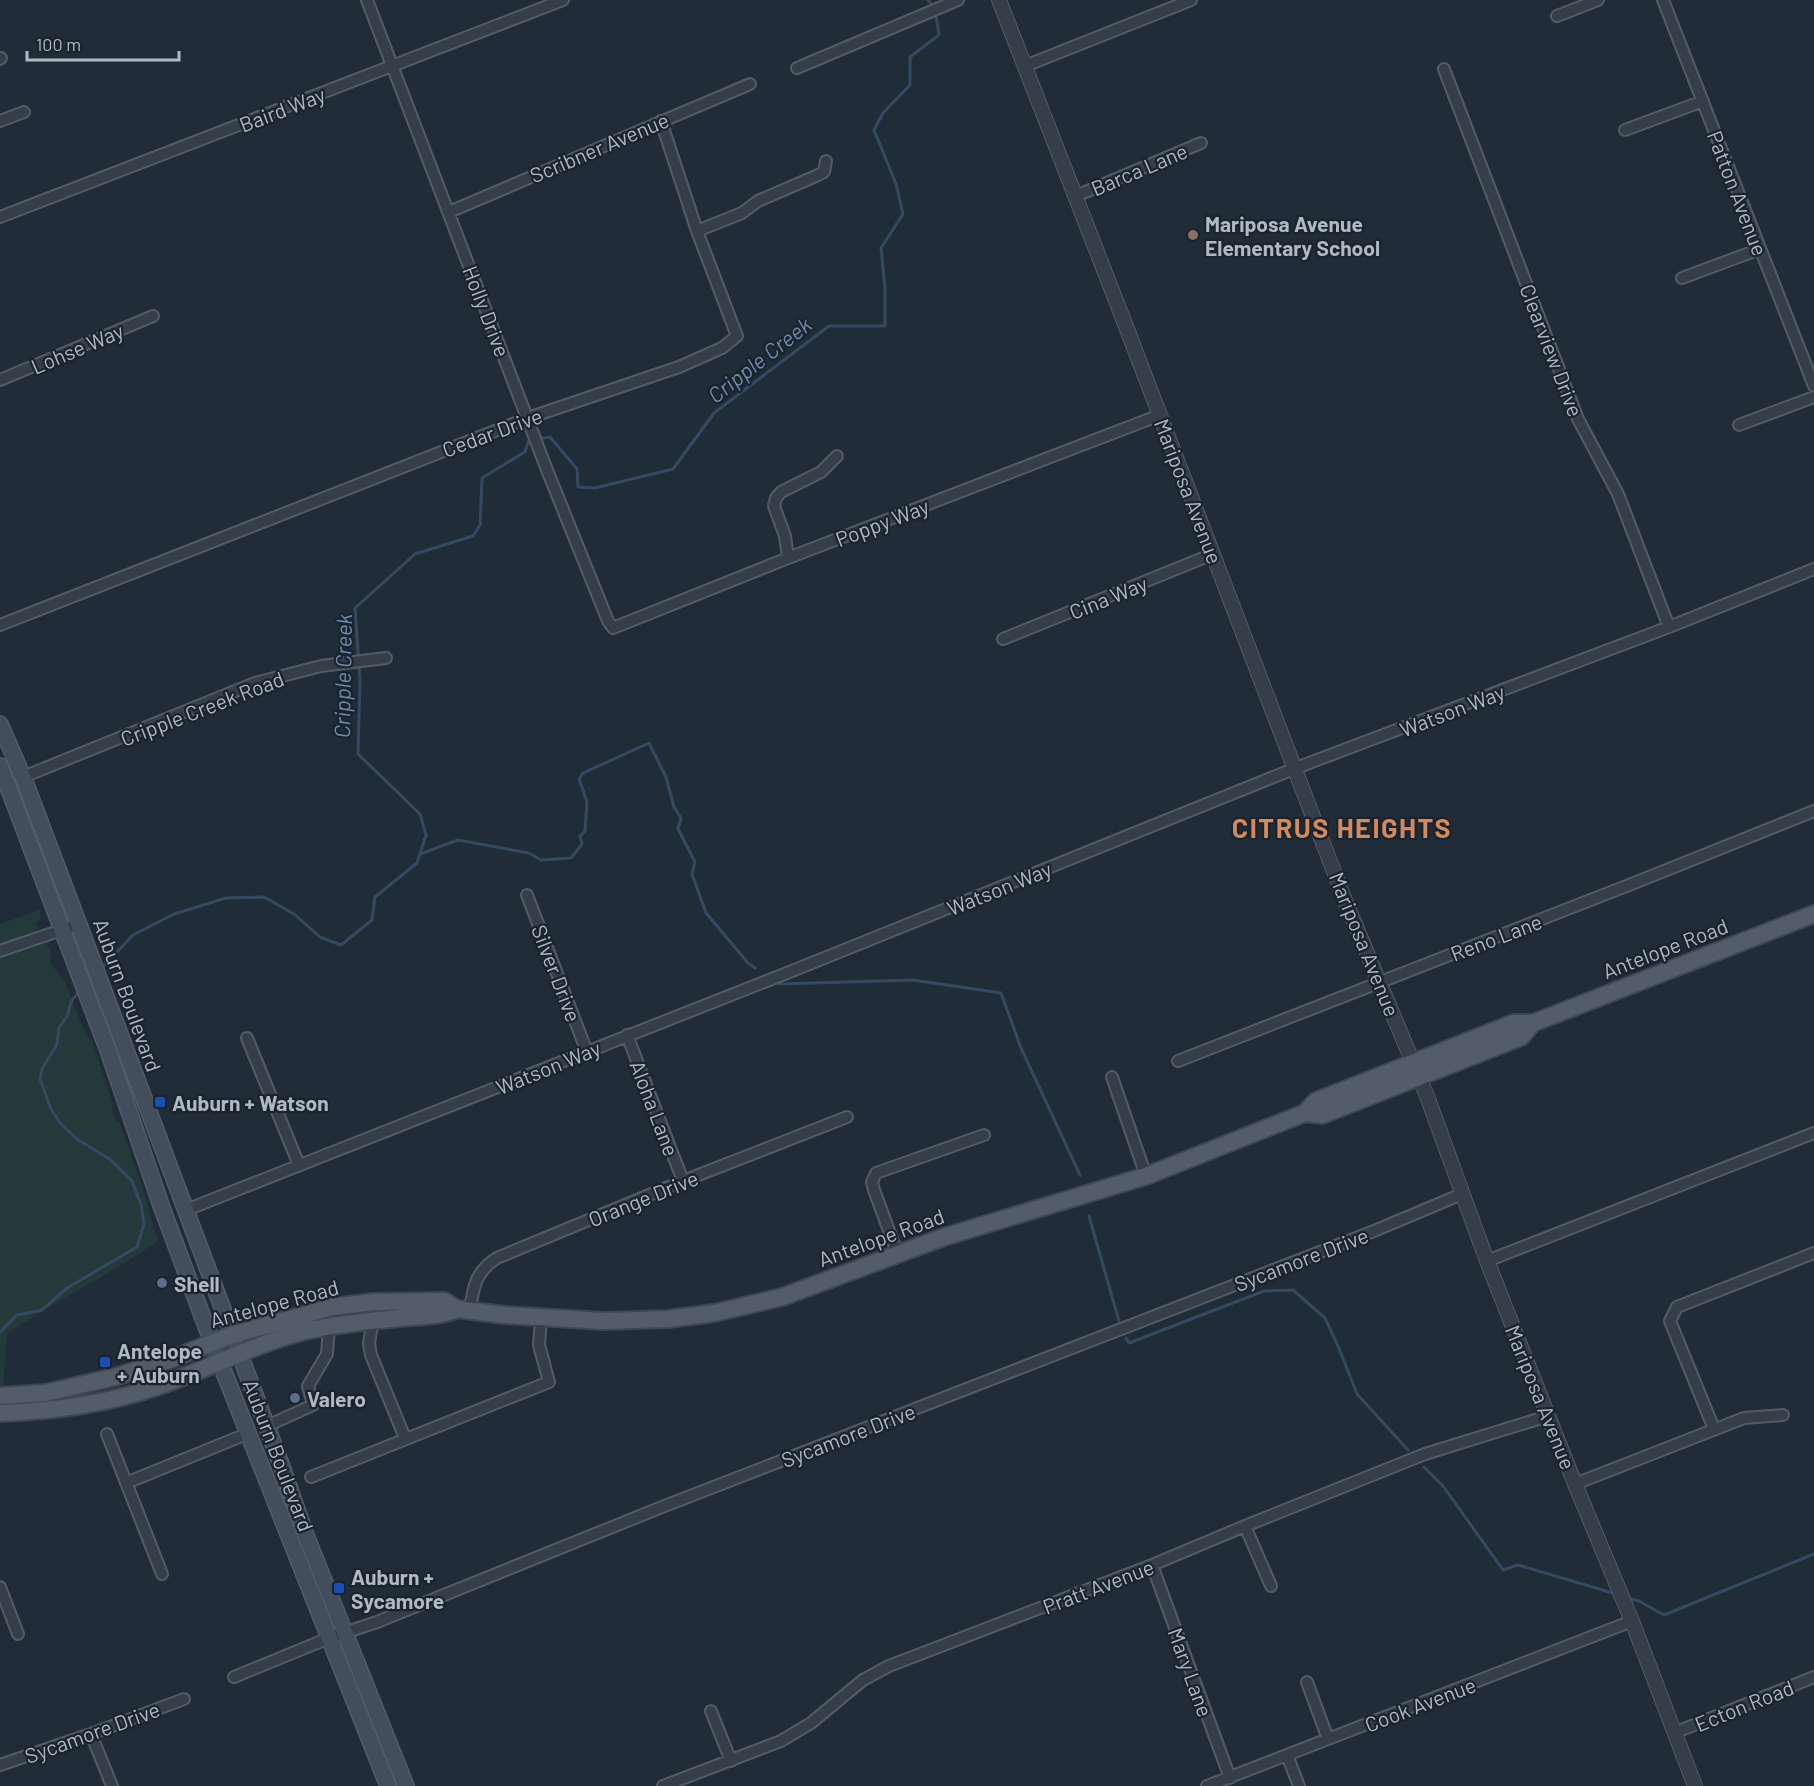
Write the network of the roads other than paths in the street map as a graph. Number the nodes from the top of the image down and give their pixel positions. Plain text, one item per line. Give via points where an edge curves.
1 (367, 0) edge
2 (563, 0) edge
3 (958, 0) edge
4 (999, 0) edge
5 (1191, 0) edge
6 (1598, 0) edge
7 (1663, 0) edge
8 (1557, 16) dead end
9 (1025, 66) junction
10 (392, 67) junction
11 (796, 68) dead end
12 (1444, 69) dead end
13 (750, 84) dead end
14 (1703, 101) junction
15 (24, 112) dead end
16 (0, 121) edge
17 (661, 121) junction
18 (1625, 130) dead end
19 (1202, 143) dead end
20 (826, 161) dead end
21 (1076, 196) junction
22 (449, 212) junction
23 (0, 217) edge
24 (698, 231) junction
25 (1760, 249) junction
26 (1682, 278) dead end
27 (153, 316) dead end
28 (0, 380) edge
29 (1814, 386) edge
30 (1814, 398) edge
31 (1160, 415) junction
32 (528, 418) junction
33 (1739, 425) dead end
34 (837, 456) dead end
35 (1213, 554) junction
36 (788, 558) junction
37 (1814, 569) edge
38 (608, 621) joint
39 (0, 625) edge
40 (1669, 627) junction
41 (1003, 639) dead end
42 (386, 658) dead end
43 (0, 724) edge
44 (0, 766) edge
45 (1296, 768) junction
46 (23, 777) junction
47 (1814, 811) edge
48 (526, 895) dead end
49 (1814, 914) edge
50 (79, 924) junction
51 (63, 930) junction
52 (0, 951) edge
53 (1380, 982) junction
54 (627, 1035) junction
55 (247, 1038) dead end
56 (587, 1052) junction
57 (1178, 1061) dead end
58 (1417, 1070) junction
59 (1112, 1077) dead end
60 (847, 1117) dead end
61 (1814, 1133) edge
62 (984, 1135) dead end
63 (298, 1165) junction
64 (1146, 1176) junction
65 (683, 1181) junction
66 (1462, 1194) junction
67 (186, 1210) junction
68 (1814, 1253) edge
69 (898, 1255) junction
70 (1487, 1261) junction
71 (464, 1310) junction
72 (541, 1318) junction
73 (373, 1320) junction
74 (330, 1326) junction
75 (232, 1335) junction
76 (212, 1342) junction
77 (239, 1353) junction
78 (220, 1361) junction
79 (0, 1396) edge
80 (0, 1413) edge
81 (1783, 1415) dead end
82 (1548, 1416) junction
83 (267, 1426) junction
84 (1714, 1429) junction
85 (249, 1433) junction
86 (108, 1434) dead end
87 (405, 1438) junction
88 (311, 1476) dead end
89 (126, 1483) junction
90 (1575, 1484) junction
91 (1245, 1526) junction
92 (1152, 1565) junction
93 (162, 1574) dead end
94 (1272, 1586) dead end
95 (0, 1587) edge
96 (1630, 1616) junction
97 (18, 1634) dead end
98 (344, 1634) junction
99 (329, 1638) junction
100 (234, 1677) dead end
101 (1814, 1677) edge
102 (1307, 1682) dead end
103 (184, 1699) dead end
104 (711, 1711) dead end
105 (1674, 1733) junction
106 (91, 1734) junction
107 (1328, 1739) junction
108 (1287, 1755) junction
109 (731, 1761) junction
110 (0, 1764) edge
111 (1230, 1778) junction
112 (112, 1786) edge
113 (388, 1786) edge
114 (406, 1786) edge
115 (663, 1786) edge
116 (1207, 1786) edge
117 (1299, 1786) edge
118 (1695, 1786) edge

1 - 10 street, Holly Drive
2 - 10 street, Baird Way
3 - 11 street
4 - 9 street, Mariposa Avenue
5 - 9 street
6 - 8 street
7 - 14 street, Patton Avenue
9 - 21 street, Mariposa Avenue
10 - 22 street, Holly Drive
10 - 23 street, Baird Way
12 - 40 street, Clearview Drive via 1578,419 1618,494
13 - 17 street, Scribner Avenue
14 - 18 street
14 - 25 street, Patton Avenue
15 - 16 street
17 - 22 street, Scribner Avenue
17 - 24 street
19 - 21 street, Barca Lane
20 - 24 street via 824,172
21 - 31 street, Mariposa Avenue
22 - 32 street, Holly Drive
24 - 32 street, Cedar Drive via 737,336 722,348 679,367
25 - 26 street
25 - 29 street, Patton Avenue
27 - 28 street, Lohse Way
30 - 33 street
31 - 35 street, Mariposa Avenue
31 - 36 street, Poppy Way
32 - 38 street, Holly Drive
32 - 39 street, Cedar Drive
34 - 36 street via 821,472 776,498 774,506 786,536
35 - 41 street, Cina Way
35 - 45 street, Mariposa Avenue
36 - 38 street, Poppy Way via 637,620 613,628
37 - 40 street, Watson Way
40 - 45 street, Watson Way
42 - 46 street, Cripple Creek Road via 321,666 255,682
43 - 46 main road, Auburn Boulevard
44 - 51 main road, Auburn Boulevard
45 - 53 street, Mariposa Avenue
45 - 54 street, Watson Way
46 - 50 main road, Auburn Boulevard
47 - 53 street, Reno Lane
48 - 56 street, Silver Drive
49 - 58 main road, Antelope Road via 1533,1023 1521,1037
50 - 51 street
50 - 67 main road, Auburn Boulevard
51 - 52 street
51 - 76 main road, Auburn Boulevard
53 - 57 street, Reno Lane
53 - 58 street, Mariposa Avenue
54 - 56 street, Watson Way
54 - 65 street, Aloha Lane
55 - 63 street
56 - 63 street, Watson Way
58 - 64 main road, Antelope Road via 1322,1115 1305,1113
58 - 66 street, Mariposa Avenue
59 - 64 street
60 - 65 street, Orange Drive
61 - 70 street
62 - 69 street via 876,1173 874,1190
63 - 67 street, Watson Way
64 - 69 main road, Antelope Road via 944,1237
65 - 71 street, Orange Drive via 488,1263
66 - 70 street, Mariposa Avenue
66 - 98 street, Sycamore Drive
67 - 75 main road, Auburn Boulevard
68 - 84 street via 1677,1307 1670,1321
69 - 72 main road, Antelope Road via 782,1297 714,1313 627,1321
70 - 82 street, Mariposa Avenue
71 - 72 main road, Antelope Road
71 - 73 main road, Antelope Road
71 - 75 main road, Antelope Road via 444,1301 332,1306
72 - 87 street via 539,1345 549,1382
73 - 74 main road, Antelope Road
73 - 87 street via 370,1355
74 - 77 main road, Antelope Road
74 - 83 street via 327,1354 308,1386 313,1405
75 - 76 main road, Antelope Road
75 - 77 main road, Auburn Boulevard
76 - 78 main road, Auburn Boulevard
76 - 79 main road, Antelope Road via 104,1380 45,1393
77 - 78 main road, Antelope Road
77 - 83 main road, Auburn Boulevard
78 - 80 main road, Antelope Road via 156,1387 107,1400
78 - 85 main road, Auburn Boulevard
81 - 84 street via 1744,1418
82 - 90 street, Mariposa Avenue
82 - 91 street, Pratt Avenue via 1425,1454
83 - 98 main road, Auburn Boulevard
84 - 90 street
85 - 89 street
85 - 99 main road, Auburn Boulevard
86 - 89 street
87 - 88 street
89 - 93 street
90 - 96 street, Mariposa Avenue
91 - 92 street, Pratt Avenue
91 - 94 street
92 - 109 street, Pratt Avenue via 880,1671 800,1731
92 - 111 street, Mary Lane
95 - 97 street
96 - 105 street, Mariposa Avenue
96 - 107 street, Cook Avenue
98 - 99 street, Sycamore Drive
98 - 114 main road, Auburn Boulevard
99 - 100 street, Sycamore Drive
99 - 113 main road, Auburn Boulevard
101 - 105 street, Ecton Road
102 - 107 street
103 - 106 street, Sycamore Drive
104 - 109 street
105 - 118 street, Mariposa Avenue
106 - 110 street, Sycamore Drive
106 - 112 street
107 - 108 street, Cook Avenue
108 - 111 street, Cook Avenue
108 - 117 street
109 - 115 street, Pratt Avenue
111 - 116 street, Cook Avenue

